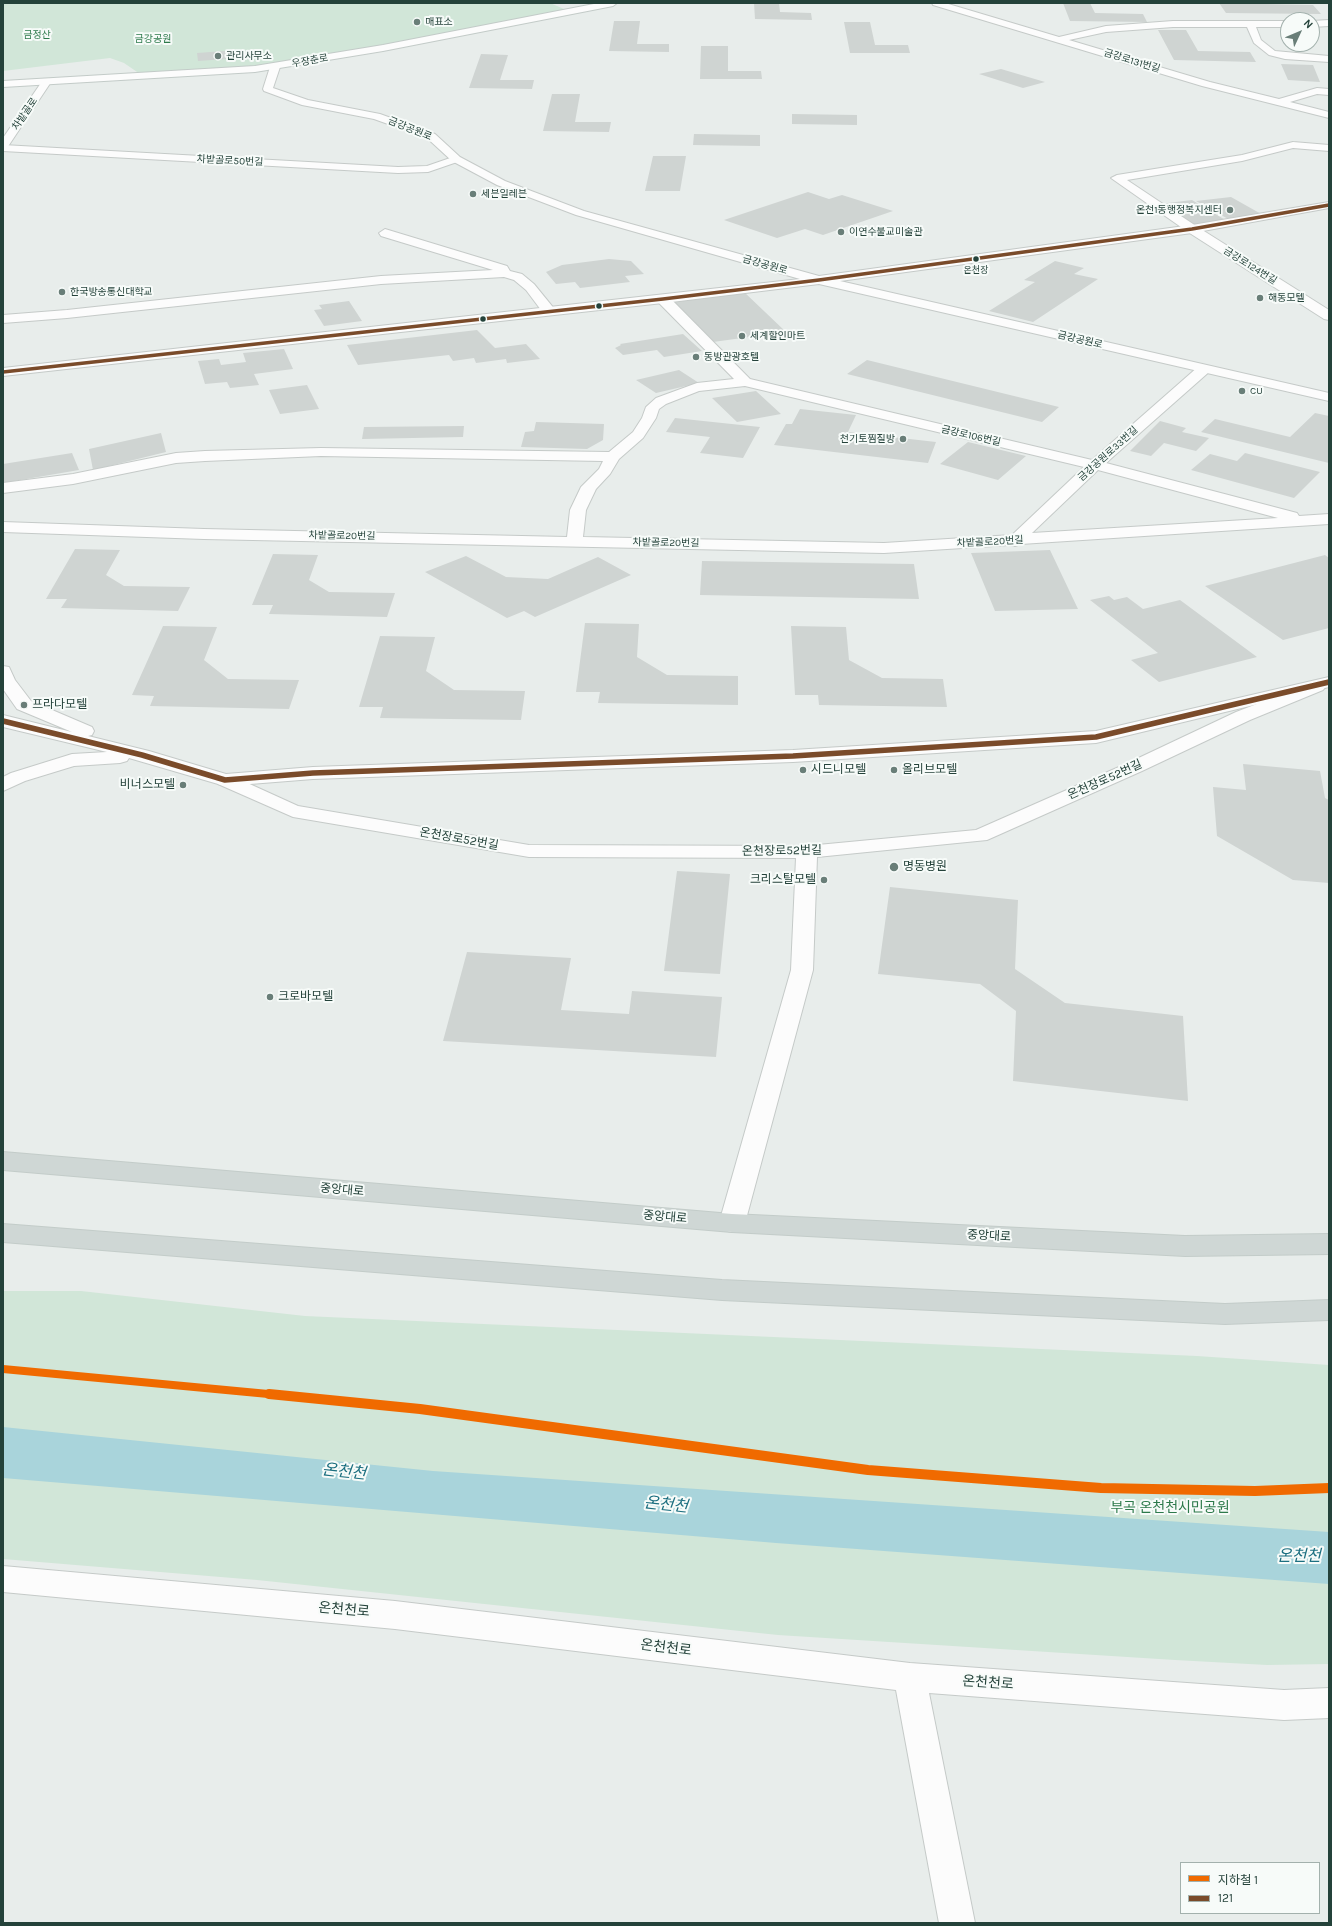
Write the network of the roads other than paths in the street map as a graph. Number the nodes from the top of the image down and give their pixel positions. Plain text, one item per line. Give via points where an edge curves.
1 (613, 3) edge
2 (936, 3) edge
3 (1280, 24) edge
4 (1251, 25) junction
5 (1058, 39) junction
6 (1329, 59) edge
7 (275, 67) junction
8 (46, 82) junction
9 (3, 84) edge
10 (1329, 92) edge
11 (1279, 102) junction
12 (1329, 115) edge
13 (3, 147) edge
14 (1329, 148) edge
15 (456, 159) junction
16 (1329, 204) edge
17 (1192, 229) junction
18 (385, 233) dead end
19 (505, 273) junction
20 (819, 280) junction
21 (663, 299) junction
22 (549, 311) junction
23 (1329, 316) edge
24 (3, 319) edge
25 (1204, 369) junction
26 (3, 372) edge
27 (745, 382) junction
28 (1329, 397) edge
29 (613, 457) junction
30 (1095, 465) junction
31 (3, 488) edge
32 (1329, 519) edge
33 (1310, 520) junction
34 (3, 527) edge
35 (574, 541) junction
36 (1015, 541) junction
37 (3, 671) edge
38 (1325, 688) edge
39 (3, 721) edge
40 (142, 755) junction
41 (225, 780) junction
42 (3, 784) edge
43 (807, 852) junction
44 (3, 1161) edge
45 (732, 1223) junction
46 (3, 1233) edge
47 (1329, 1244) edge
48 (1329, 1310) edge
49 (3, 1580) edge
50 (910, 1677) junction
51 (1329, 1703) edge
52 (957, 1923) edge

1 - 7 street, 우장춘로
2 - 5 street, 금강로131번길
3 - 4 street
4 - 5 street via 1173,24 1106,29
4 - 6 street via 1257,41 1272,53
5 - 11 street, 금강로131번길 via 1206,84
7 - 8 street, 우장춘로
7 - 15 street, 금강공원로 via 268,89 306,103 376,116 431,136
8 - 9 street, 우장춘로
8 - 13 street, 차밭골로
10 - 11 street via 1317,91
11 - 12 street, 금강로131번길
13 - 15 street, 차밭골로50번길 via 398,170 428,169
14 - 17 street, 금강로124번길 via 1293,144 1242,158 1117,178
15 - 20 street, 금강공원로 via 501,183 580,213
16 - 17 street
17 - 20 street
17 - 23 street, 금강로124번길
18 - 19 street via 503,269
19 - 22 street via 518,277 530,287
19 - 24 street via 381,280
20 - 21 street
20 - 25 street, 금강공원로
21 - 22 street
21 - 27 street
22 - 26 street
25 - 28 street, 금강공원로
25 - 30 street, 금강공원로33번길
27 - 29 street via 697,387 661,401 653,407 638,435
27 - 30 street, 금강로106번길
29 - 31 street via 344,452 204,456 176,458 72,479
29 - 35 street via 605,471 589,487 578,510
30 - 33 street, 금강로106번길
30 - 36 street, 금강공원로33번길
32 - 33 street, 차밭골로20번길
33 - 36 street, 차밭골로20번길
34 - 35 street, 차밭골로20번길
35 - 36 street, 차밭골로20번길 via 884,548
37 - 40 street via 6,681 24,705
38 - 41 street via 1096,737 793,756 313,773
38 - 43 street, 온천장로52번길 via 1243,716 980,836
39 - 40 street
40 - 41 street
40 - 42 street via 72,760
41 - 43 street, 온천장로52번길 via 293,811 529,851
43 - 45 street via 802,970
44 - 45 main road, 중앙대로
45 - 47 main road, 중앙대로 via 1185,1246
46 - 48 main road via 722,1290 1225,1314
49 - 50 street, 온천천로 via 60,1583 394,1615
50 - 51 street, 온천천로 via 1284,1705
50 - 52 street

